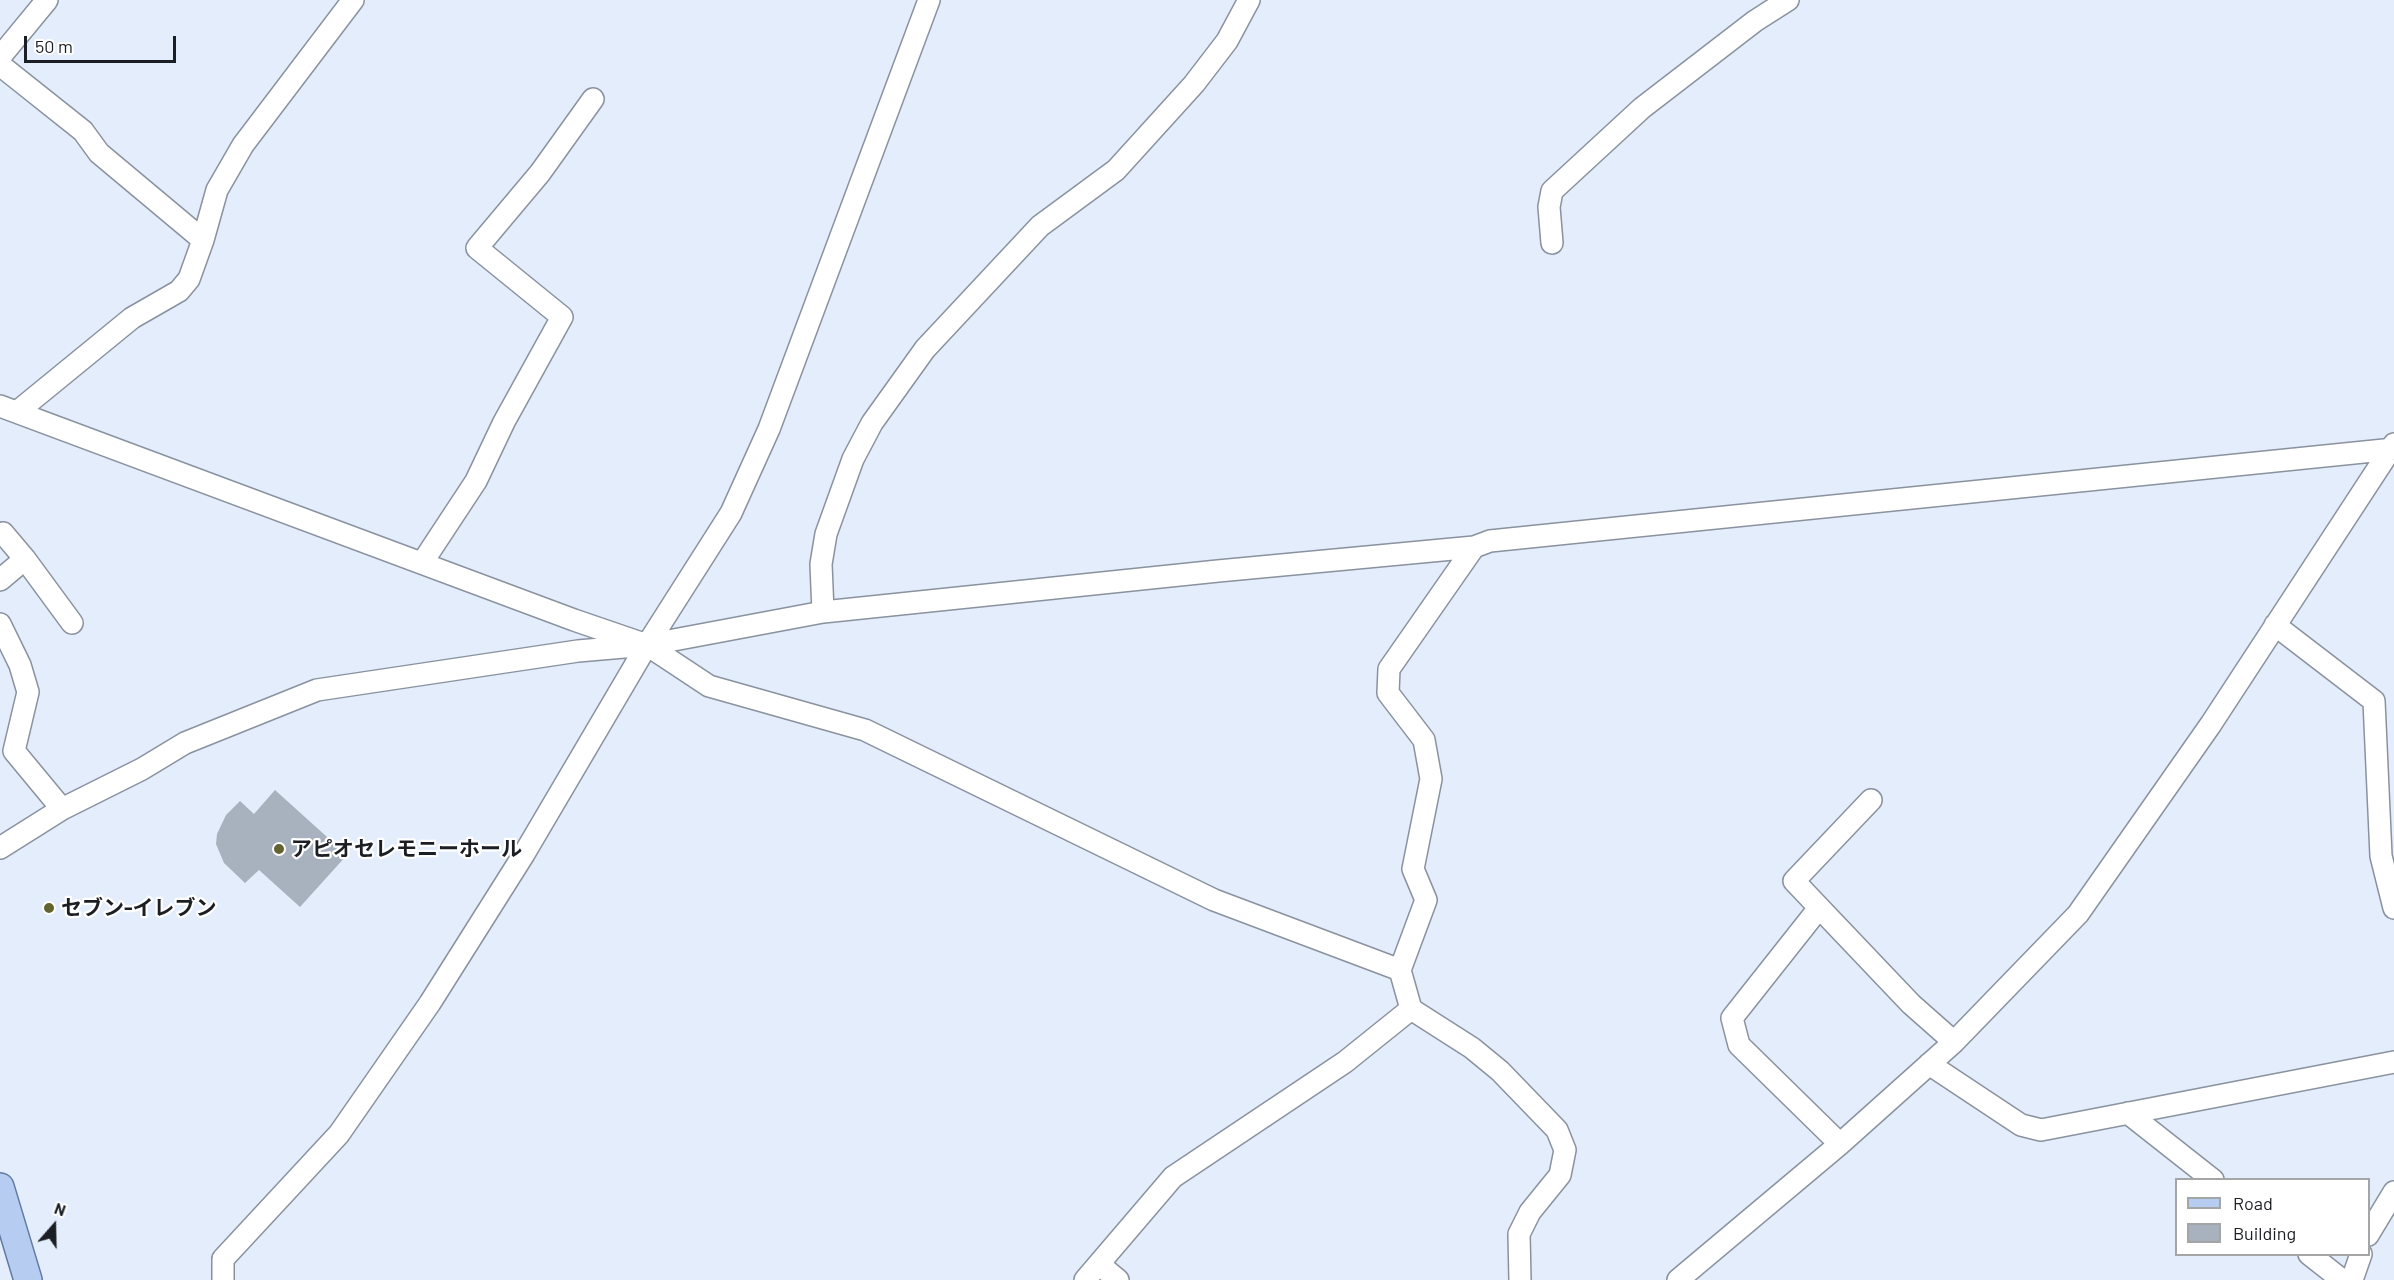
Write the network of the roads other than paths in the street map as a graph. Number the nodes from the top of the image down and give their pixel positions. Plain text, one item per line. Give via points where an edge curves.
1 (47, 0) edge
2 (353, 0) edge
3 (929, 0) edge
4 (1249, 0) edge
5 (1788, 0) edge
6 (0, 57) edge
7 (0, 65) edge
8 (593, 99) dead end
9 (203, 240) junction
10 (1552, 243) dead end
11 (8, 409) edge
12 (2393, 447) edge
13 (3, 533) dead end
14 (1474, 548) junction
15 (25, 559) junction
16 (422, 563) junction
17 (0, 580) edge
18 (824, 612) junction
19 (72, 623) dead end
20 (0, 624) edge
21 (2275, 626) junction
22 (647, 645) junction
23 (1870, 800) dead end
24 (62, 809) junction
25 (0, 848) edge
26 (1819, 908) junction
27 (2394, 908) edge
28 (1400, 970) junction
29 (1411, 1008) junction
30 (1954, 1042) junction
31 (2394, 1062) edge
32 (1929, 1064) junction
33 (2128, 1113) junction
34 (1840, 1144) junction
35 (2212, 1178) edge
36 (2394, 1192) edge
37 (1, 1196) edge
38 (2370, 1232) edge
39 (2312, 1256) edge
40 (2360, 1256) edge
41 (1092, 1273) edge
42 (28, 1280) edge
43 (223, 1280) edge
44 (1118, 1280) edge
45 (1520, 1280) edge
46 (1678, 1280) edge
47 (2342, 1280) edge
48 (2352, 1280) edge

1 - 6 street
2 - 9 street via 243,145 218,190
3 - 22 street via 769,429 731,513
4 - 18 street via 1227,41 1194,84 1116,170 1040,226 926,349 872,423 853,459 826,534 821,564
5 - 10 street via 1642,108 1552,191
7 - 9 street via 83,131 99,153
8 - 16 street via 540,173 477,248 562,317 476,481
9 - 11 street via 189,279 179,291 132,318
11 - 16 street
12 - 14 street via 1490,541
12 - 21 street
13 - 15 street
14 - 18 street
14 - 28 street via 1389,669 1388,693 1424,740 1431,778 1413,869 1426,900
15 - 17 street
15 - 19 street
16 - 22 street
18 - 22 street
20 - 24 street via 28,692 14,751
21 - 27 street via 2374,700 2381,856
21 - 30 street via 2078,914
22 - 24 street via 578,651 317,690 185,743
22 - 28 street via 709,686 866,730 1214,900
22 - 43 street via 524,854 430,1003 339,1134 223,1258
23 - 26 street via 1794,881
24 - 25 street
26 - 30 street via 1911,1004
26 - 34 street via 1732,1018 1739,1045
28 - 29 street
29 - 41 street via 1345,1062 1173,1177
29 - 45 street via 1500,1071 1557,1130 1565,1150 1560,1175 1530,1212 1519,1234
30 - 32 street
31 - 33 street
32 - 33 street via 2021,1125 2041,1130
32 - 34 street
33 - 35 street
34 - 46 street
36 - 38 street
37 - 42 main road
39 - 47 street
40 - 48 street
41 - 44 street

